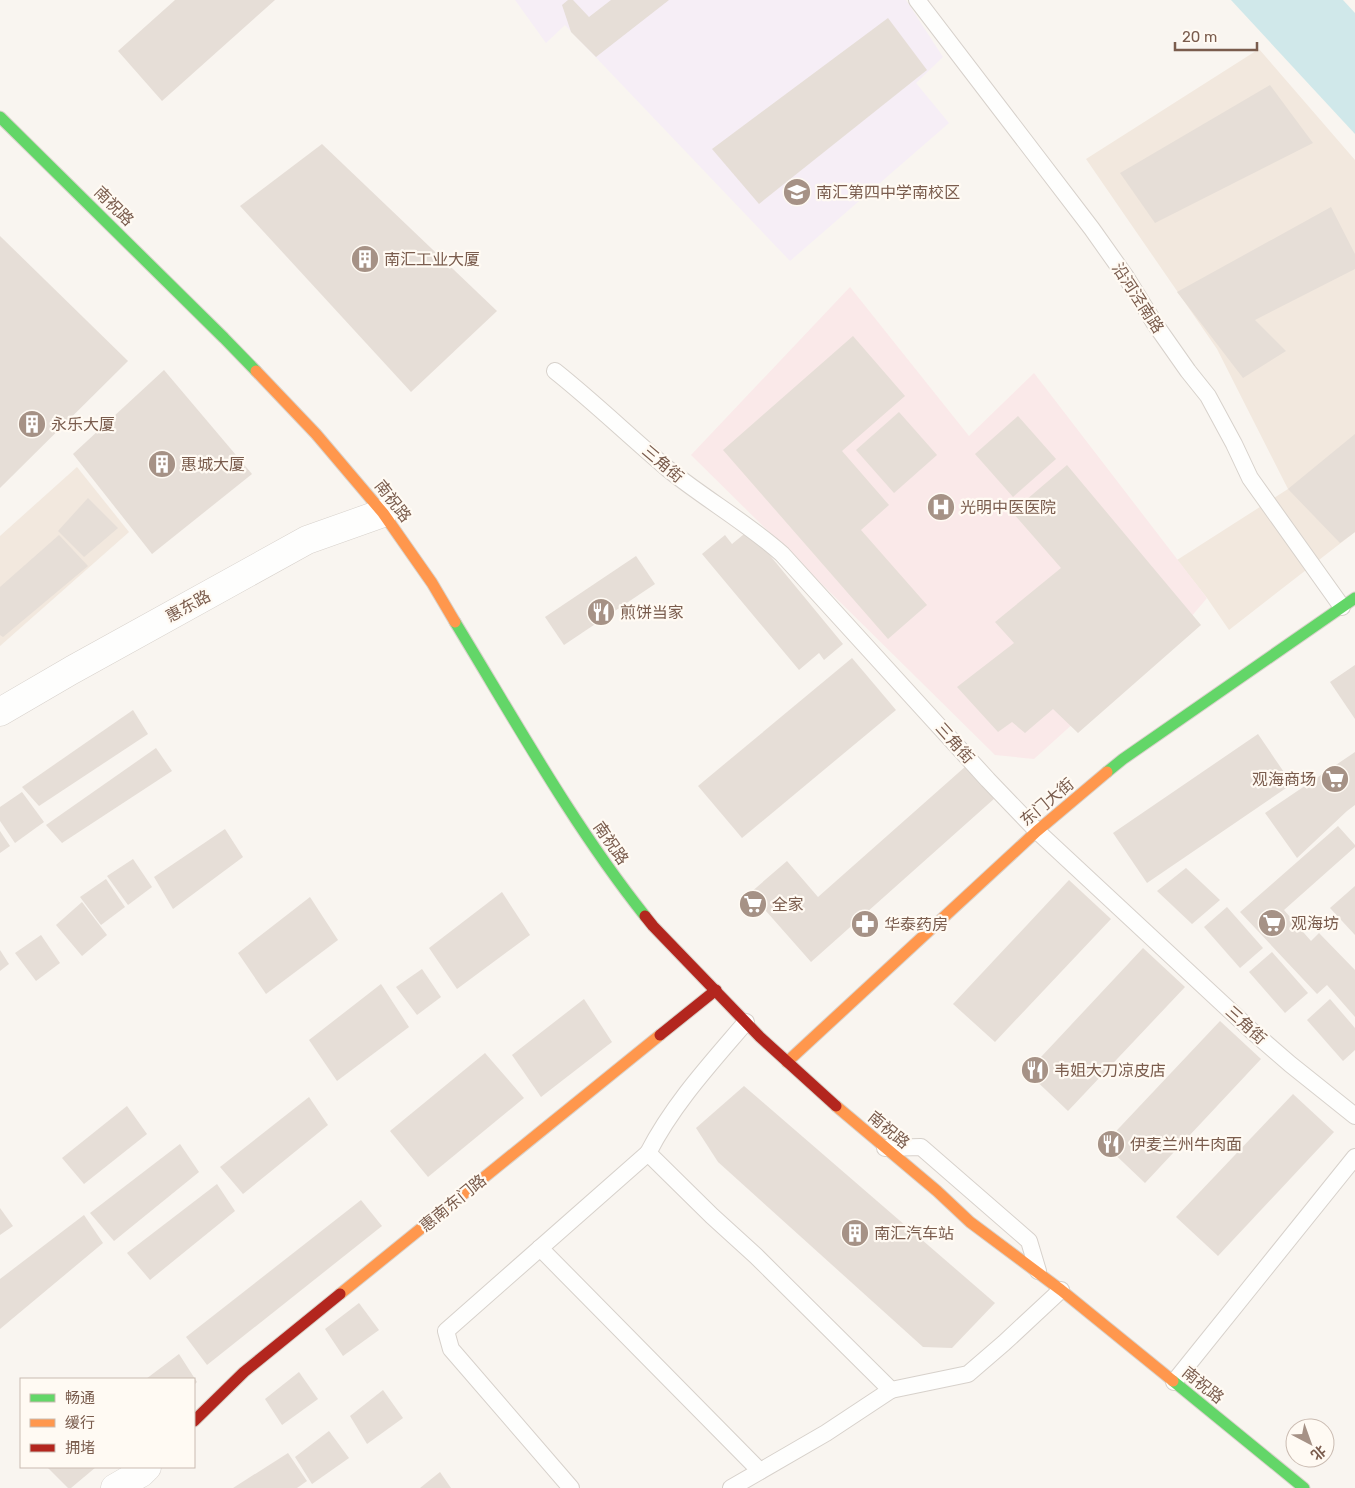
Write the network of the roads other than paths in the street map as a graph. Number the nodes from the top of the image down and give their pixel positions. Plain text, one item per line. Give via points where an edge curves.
1 (917, 0) edge
2 (0, 117) edge
3 (555, 371) dead end
4 (383, 513) junction
5 (1348, 603) edge
6 (0, 712) edge
7 (1037, 831) junction
8 (716, 990) junction
9 (746, 1022) junction
10 (786, 1062) junction
11 (1355, 1116) edge
12 (886, 1148) junction
13 (648, 1152) junction
14 (1355, 1157) edge
15 (540, 1248) junction
16 (1039, 1274) junction
17 (1061, 1290) junction
18 (1174, 1382) junction
19 (891, 1390) junction
20 (195, 1420) edge
21 (760, 1471) junction
22 (146, 1476) edge
23 (115, 1488) edge
24 (570, 1488) edge
25 (731, 1488) edge
26 (1304, 1488) edge

1 - 5 lane, 沿河泾南路 via 1098,237 1188,372 1208,396 1250,478
2 - 4 main road, 南祝路 via 224,338 316,434
3 - 7 lane, 三角街 via 668,469 782,554
4 - 6 street, 惠东路 via 307,540
4 - 8 main road, 南祝路 via 432,583 589,842 653,926
5 - 7 main road, 东门大街 via 1123,759
7 - 10 main road, 东门大街
7 - 11 lane, 三角街 via 1253,1032
8 - 9 main road, 南祝路
8 - 20 main road, 惠南东门路 via 252,1366
9 - 10 main road, 南祝路
9 - 13 lane via 701,1074
10 - 12 main road, 南祝路
12 - 16 main road, 南祝路 via 970,1222
12 - 16 lane via 921,1147 1028,1241
13 - 15 lane
13 - 19 lane
14 - 18 lane
15 - 21 lane
15 - 24 lane via 446,1331 451,1349
16 - 17 main road, 南祝路
17 - 18 main road, 南祝路
17 - 19 lane via 968,1374
18 - 26 main road, 南祝路
19 - 21 lane
21 - 25 lane
22 - 23 street

